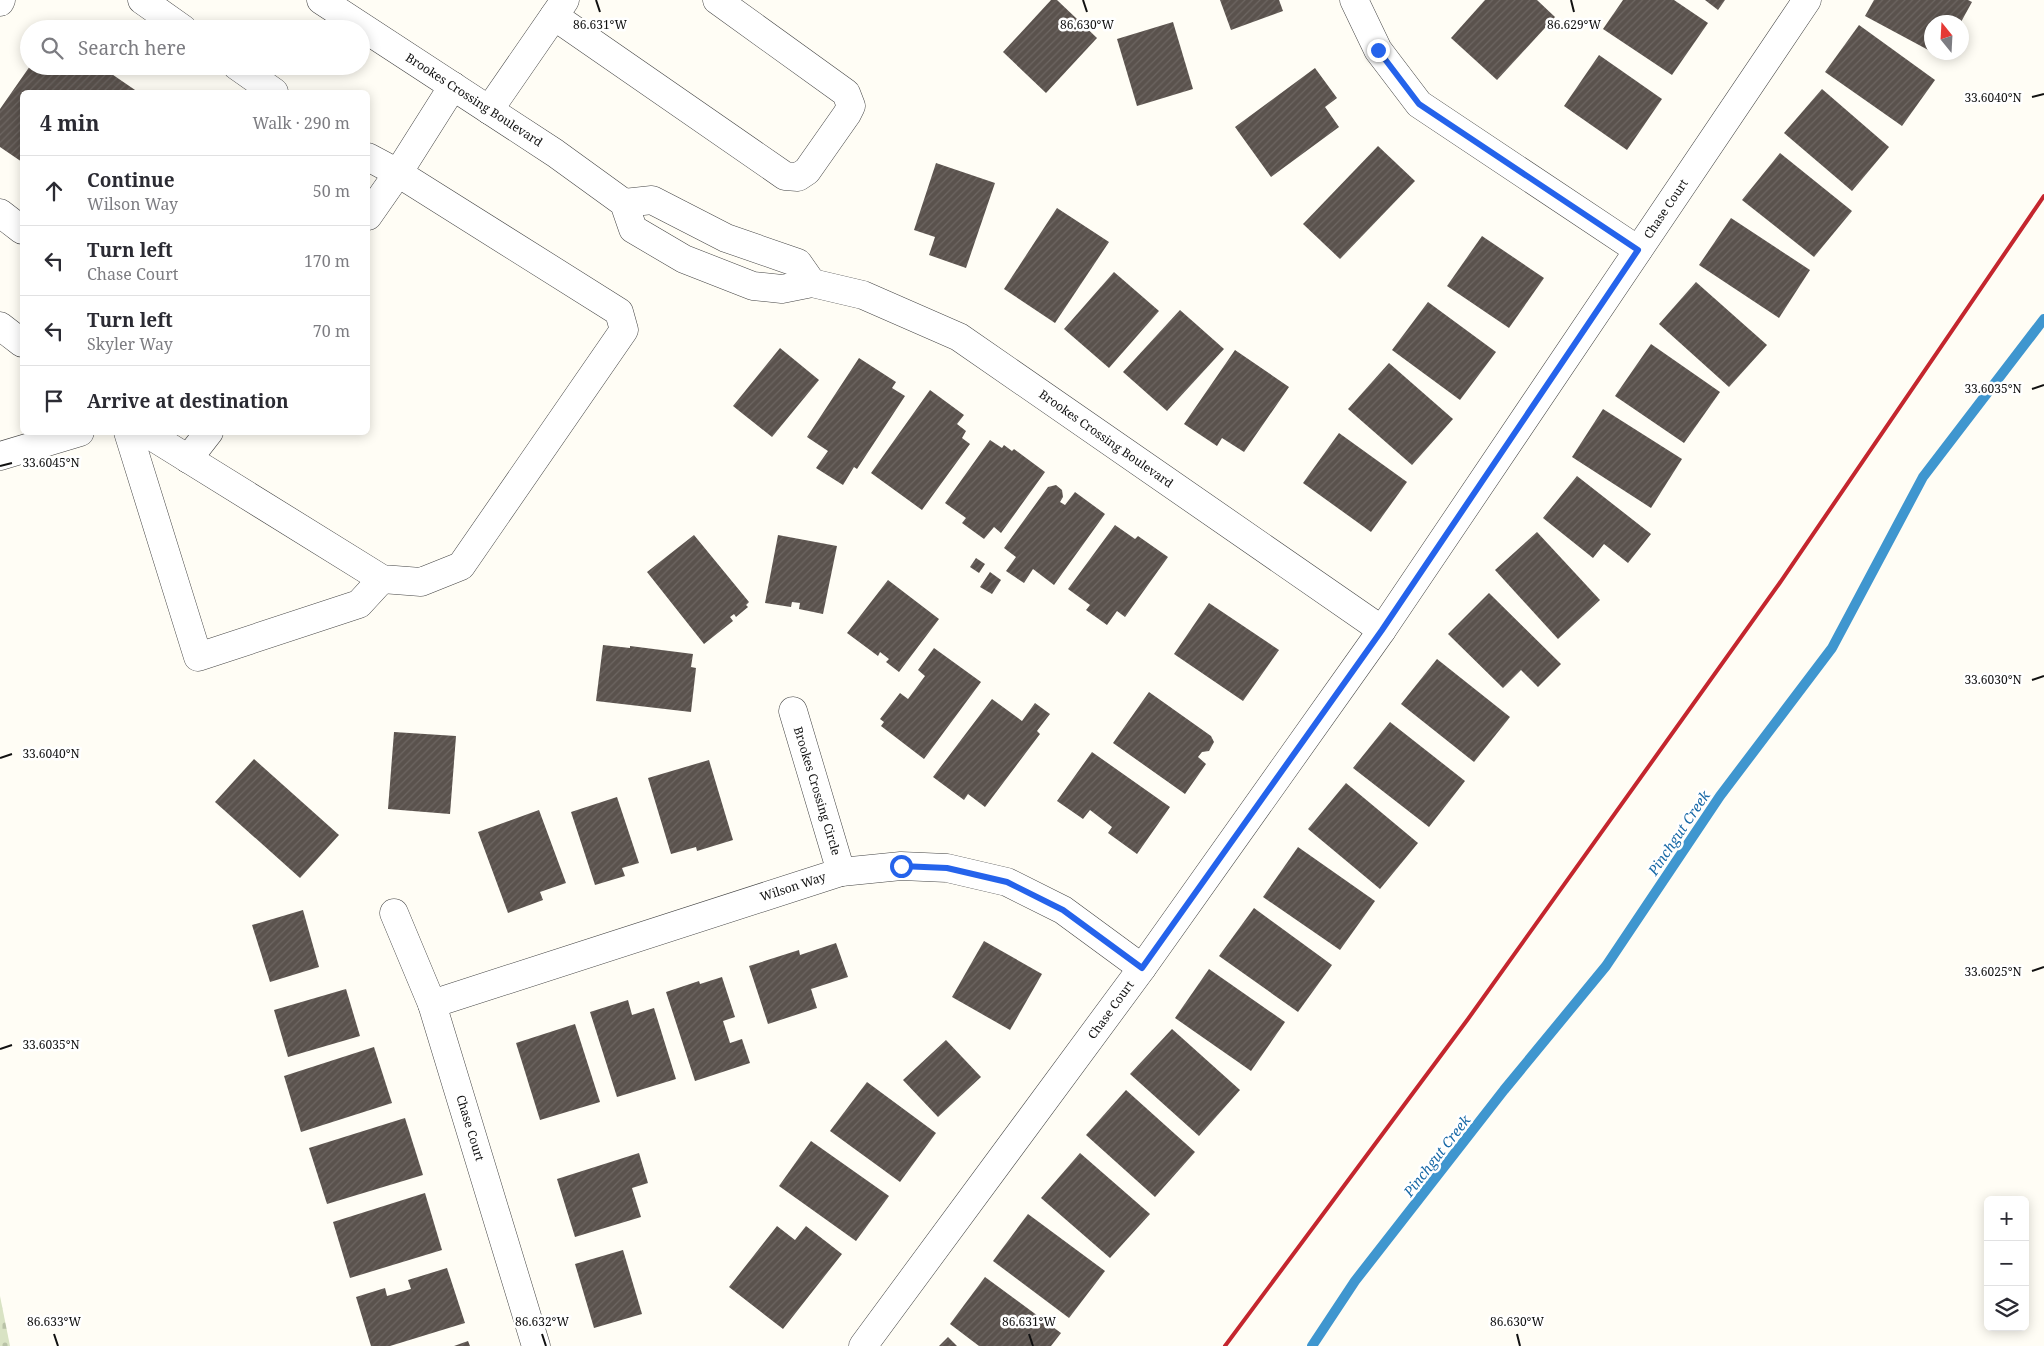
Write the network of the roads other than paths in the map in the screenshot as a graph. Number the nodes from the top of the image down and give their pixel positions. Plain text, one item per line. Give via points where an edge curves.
1 (142, 0) edge
2 (321, 0) edge
3 (717, 0) edge
4 (1354, 0) edge
5 (1807, 0) edge
6 (560, 8) edge
7 (170, 20) edge
8 (352, 20) edge
9 (370, 32) edge
10 (250, 75) edge
11 (453, 86) junction
12 (271, 90) edge
13 (488, 110) junction
14 (370, 158) edge
15 (398, 173) junction
16 (624, 203) junction
17 (370, 213) edge
18 (0, 214) edge
19 (20, 229) edge
20 (741, 244) junction
21 (1638, 250) junction
22 (730, 277) junction
23 (812, 283) junction
24 (0, 326) edge
25 (20, 341) edge
26 (70, 435) edge
27 (129, 435) edge
28 (150, 435) edge
29 (207, 435) edge
30 (0, 456) edge
31 (188, 459) junction
32 (382, 579) junction
33 (1382, 630) junction
34 (793, 711) dead end
35 (841, 872) junction
36 (394, 913) dead end
37 (1142, 968) junction
38 (432, 1004) junction
39 (536, 1346) edge
40 (863, 1346) edge

1 - 7 street
2 - 8 street, Brookes Crossing Boulevard
3 - 6 street via 846,93 850,106 847,114 807,171 798,177 785,176
4 - 21 street via 1378,50 1419,104
5 - 21 street, Chase Court
6 - 13 street
9 - 11 street, Brookes Crossing Boulevard
10 - 12 street
11 - 13 street, Brookes Crossing Boulevard
11 - 15 street
13 - 16 street, Brookes Crossing Boulevard
14 - 15 street
15 - 17 street
15 - 32 street via 619,312 624,330 461,566 421,582
16 - 20 street via 652,200
16 - 22 street, Brookes Crossing Boulevard via 633,229 684,259
18 - 19 street
20 - 22 street
20 - 23 street via 798,263
21 - 33 street, Chase Court
22 - 23 street, Brookes Crossing Boulevard via 753,286 782,289
23 - 33 street, Brookes Crossing Boulevard via 863,295 959,337
24 - 25 street
26 - 30 street
27 - 32 street via 198,657 359,604
28 - 31 street
29 - 31 street
31 - 32 street
33 - 37 street, Chase Court
34 - 35 street, Brookes Crossing Circle
35 - 37 street, Wilson Way via 901,866 947,868 1007,882 1063,910
35 - 38 street, Wilson Way
36 - 38 street, Chase Court
37 - 40 street, Chase Court
38 - 39 street, Chase Court

